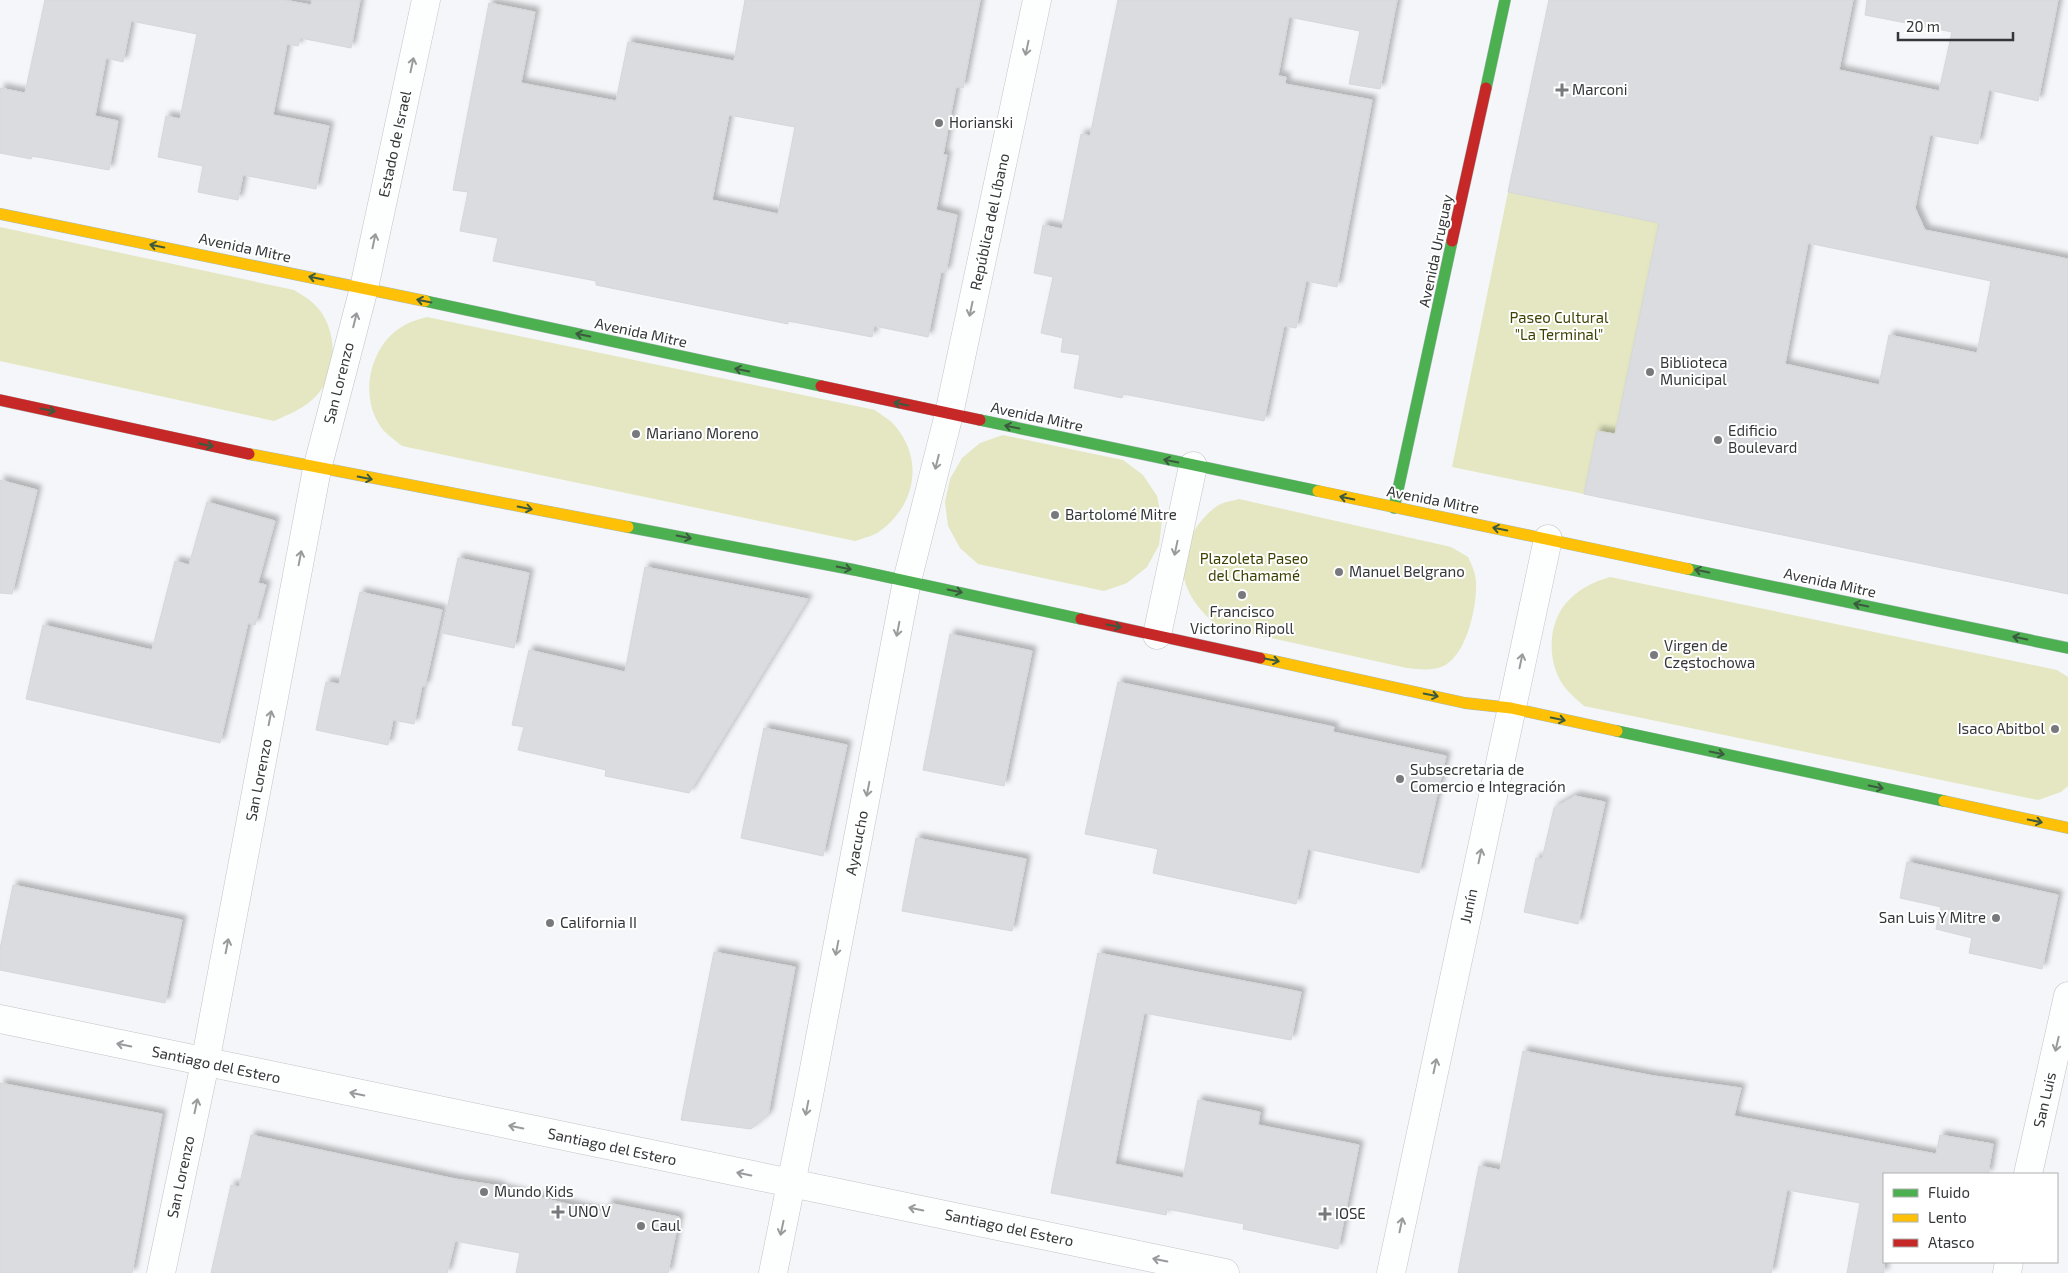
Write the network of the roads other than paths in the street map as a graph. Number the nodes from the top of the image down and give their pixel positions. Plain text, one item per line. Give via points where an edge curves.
1 (426, 0) edge
2 (1037, 0) edge
3 (1505, 0) edge
4 (0, 214) edge
5 (364, 288) junction
6 (0, 400) edge
7 (948, 414) junction
8 (1193, 466) junction
9 (317, 469) junction
10 (1394, 508) junction
11 (1548, 538) junction
12 (907, 581) junction
13 (1157, 635) junction
14 (2068, 648) edge
15 (1511, 708) junction
16 (2068, 828) edge
17 (2068, 996) edge
18 (0, 1019) edge
19 (205, 1063) junction
20 (2028, 1173) edge
21 (791, 1184) junction
22 (160, 1273) edge
23 (773, 1273) edge
24 (1225, 1273) edge
25 (1391, 1273) edge

5 -> 1 street, Estado de Israel
2 -> 7 street, República del Líbano
3 - 10 main road, Avenida Uruguay
5 -> 4 main road, Avenida Mitre
7 -> 5 main road, Avenida Mitre
9 -> 5 street, San Lorenzo
6 -> 9 main road
8 -> 7 main road, Avenida Mitre
7 -> 12 street, Ayacucho
10 -> 8 main road, Avenida Mitre
8 -> 13 street
9 -> 12 main road
19 -> 9 street, San Lorenzo
11 -> 10 main road, Avenida Mitre
14 -> 11 main road, Avenida Mitre
15 -> 11 street, Junín
12 -> 13 main road
12 -> 21 street, Ayacucho
13 -> 15 main road via 1466,703
15 -> 16 main road
25 -> 15 street, Junín
17 -> 20 street, San Luis
19 -> 18 street, Santiago del Estero
21 -> 19 street, Santiago del Estero
22 -> 19 street, San Lorenzo
21 -> 23 street, Ayacucho
24 -> 21 street, Santiago del Estero

